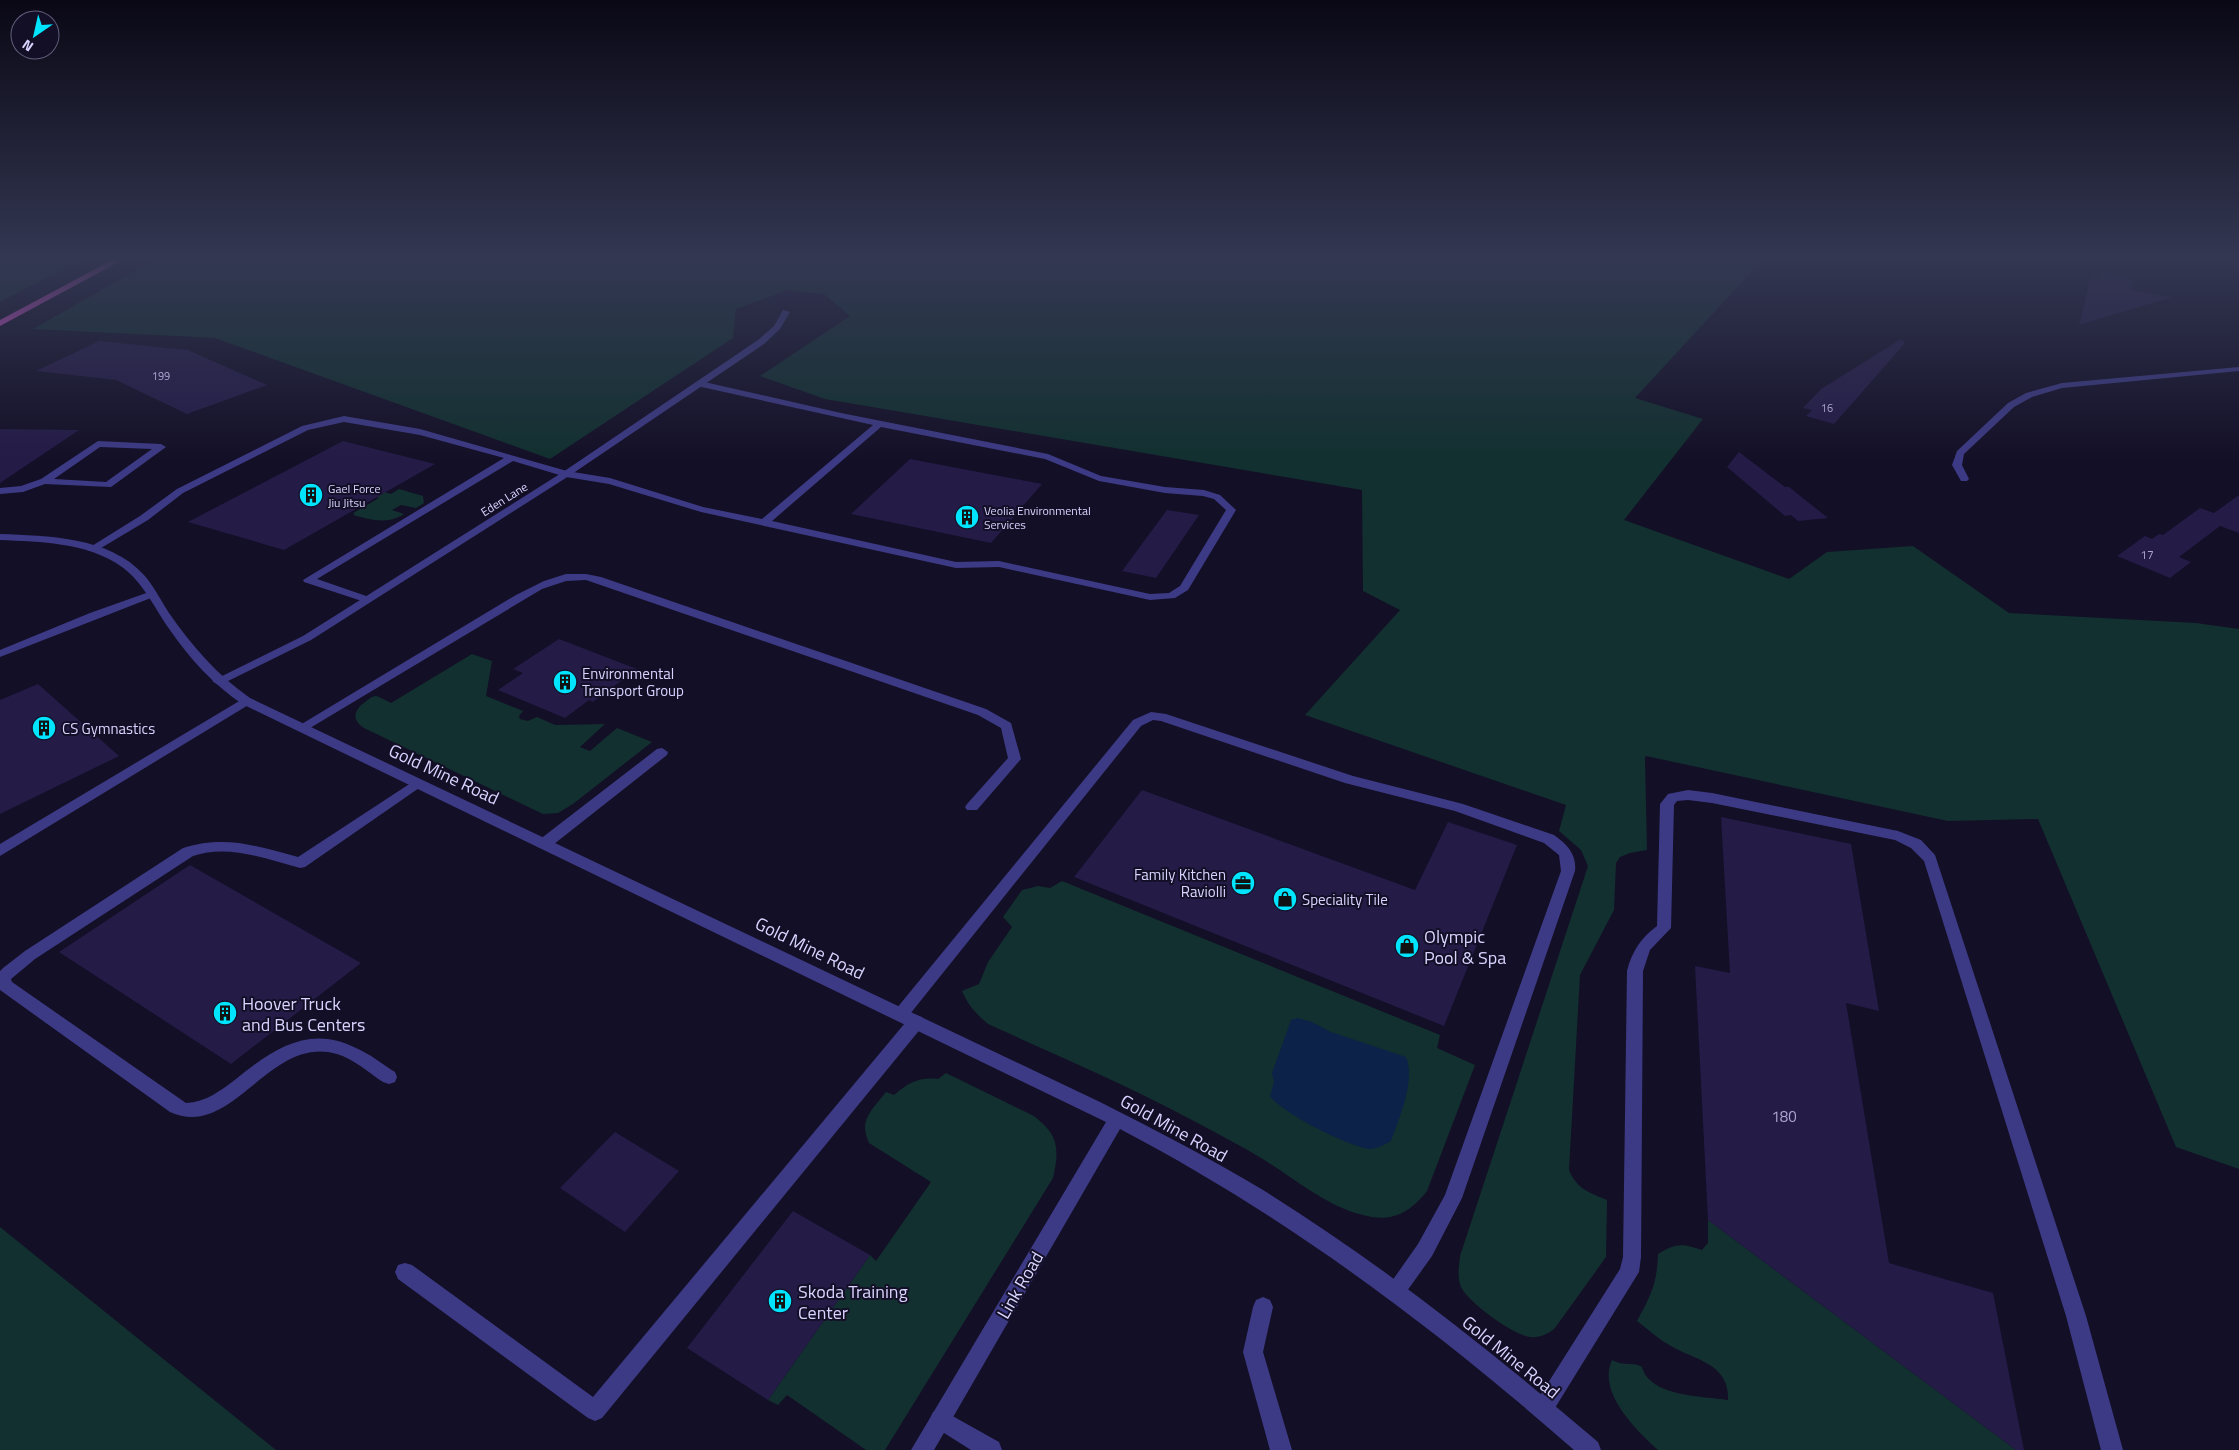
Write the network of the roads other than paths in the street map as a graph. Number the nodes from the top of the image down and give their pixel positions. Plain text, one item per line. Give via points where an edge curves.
1 (779, 326) edge
2 (2239, 369) edge
3 (700, 384) junction
4 (879, 424) junction
5 (511, 458) junction
6 (566, 474) junction
7 (1964, 479) dead end
8 (44, 481) junction
9 (0, 491) edge
10 (765, 522) junction
11 (0, 537) edge
12 (92, 549) junction
13 (152, 594) junction
14 (368, 600) junction
15 (0, 654) edge
16 (218, 681) junction
17 (246, 701) junction
18 (301, 728) junction
19 (662, 752) dead end
20 (417, 783) junction
21 (972, 807) dead end
22 (544, 844) junction
23 (0, 851) edge
24 (908, 1018) junction
25 (390, 1076) dead end
26 (1117, 1119) junction
27 (406, 1272) dead end
28 (1396, 1291) junction
29 (1263, 1307) dead end
30 (1543, 1409) junction
31 (940, 1420) junction
32 (922, 1450) edge
33 (991, 1450) edge
34 (1281, 1450) edge
35 (1590, 1450) edge
36 (2112, 1450) edge

1 - 3 street, Eden Lane
2 - 7 street via 2062,386 2029,395 2011,405 1960,453 1957,465
3 - 4 street
3 - 6 street, Eden Lane
4 - 10 street
4 - 10 street via 1048,457 1099,478 1165,490 1197,491 1217,497 1231,510 1184,588 1162,598 999,564 956,565
5 - 6 street
5 - 12 street via 420,432 344,419 305,428 180,491 144,518
5 - 14 street via 308,580
6 - 10 street via 610,481 701,509
6 - 14 street, Eden Lane
8 - 8 street via 108,485 161,447 98,444
8 - 9 street via 23,489
11 - 12 street, Gold Mine Road via 50,539
12 - 13 street, Gold Mine Road via 134,571
13 - 15 street
13 - 16 street, Gold Mine Road via 201,663
14 - 16 street, Eden Lane via 295,645
16 - 17 street, Gold Mine Road
17 - 18 street, Gold Mine Road
17 - 23 street
18 - 20 street, Gold Mine Road
18 - 21 street via 520,596 558,578 588,576 982,712 1007,726 1015,758
19 - 22 street
20 - 22 street, Gold Mine Road
20 - 25 street via 300,863 222,846 188,852 30,955 3,978 6,986 186,1111 218,1100 277,1056 303,1046 325,1044 336,1047
22 - 24 street, Gold Mine Road
24 - 26 street, Gold Mine Road
24 - 27 street via 595,1411
24 - 28 street via 1137,723 1145,717 1162,717 1350,780 1458,808 1549,839 1566,854 1568,871 1453,1198 1425,1250
26 - 28 street, Gold Mine Road via 1278,1210
26 - 31 street, Link Road
28 - 30 street, Gold Mine Road
29 - 34 street via 1252,1352
30 - 35 street, Gold Mine Road
30 - 36 street via 1629,1272 1632,1257 1634,971 1643,947 1664,928 1667,804 1673,797 1688,796 1887,833 1916,844 1930,858 2076,1316
31 - 32 street, Link Road
31 - 33 street

